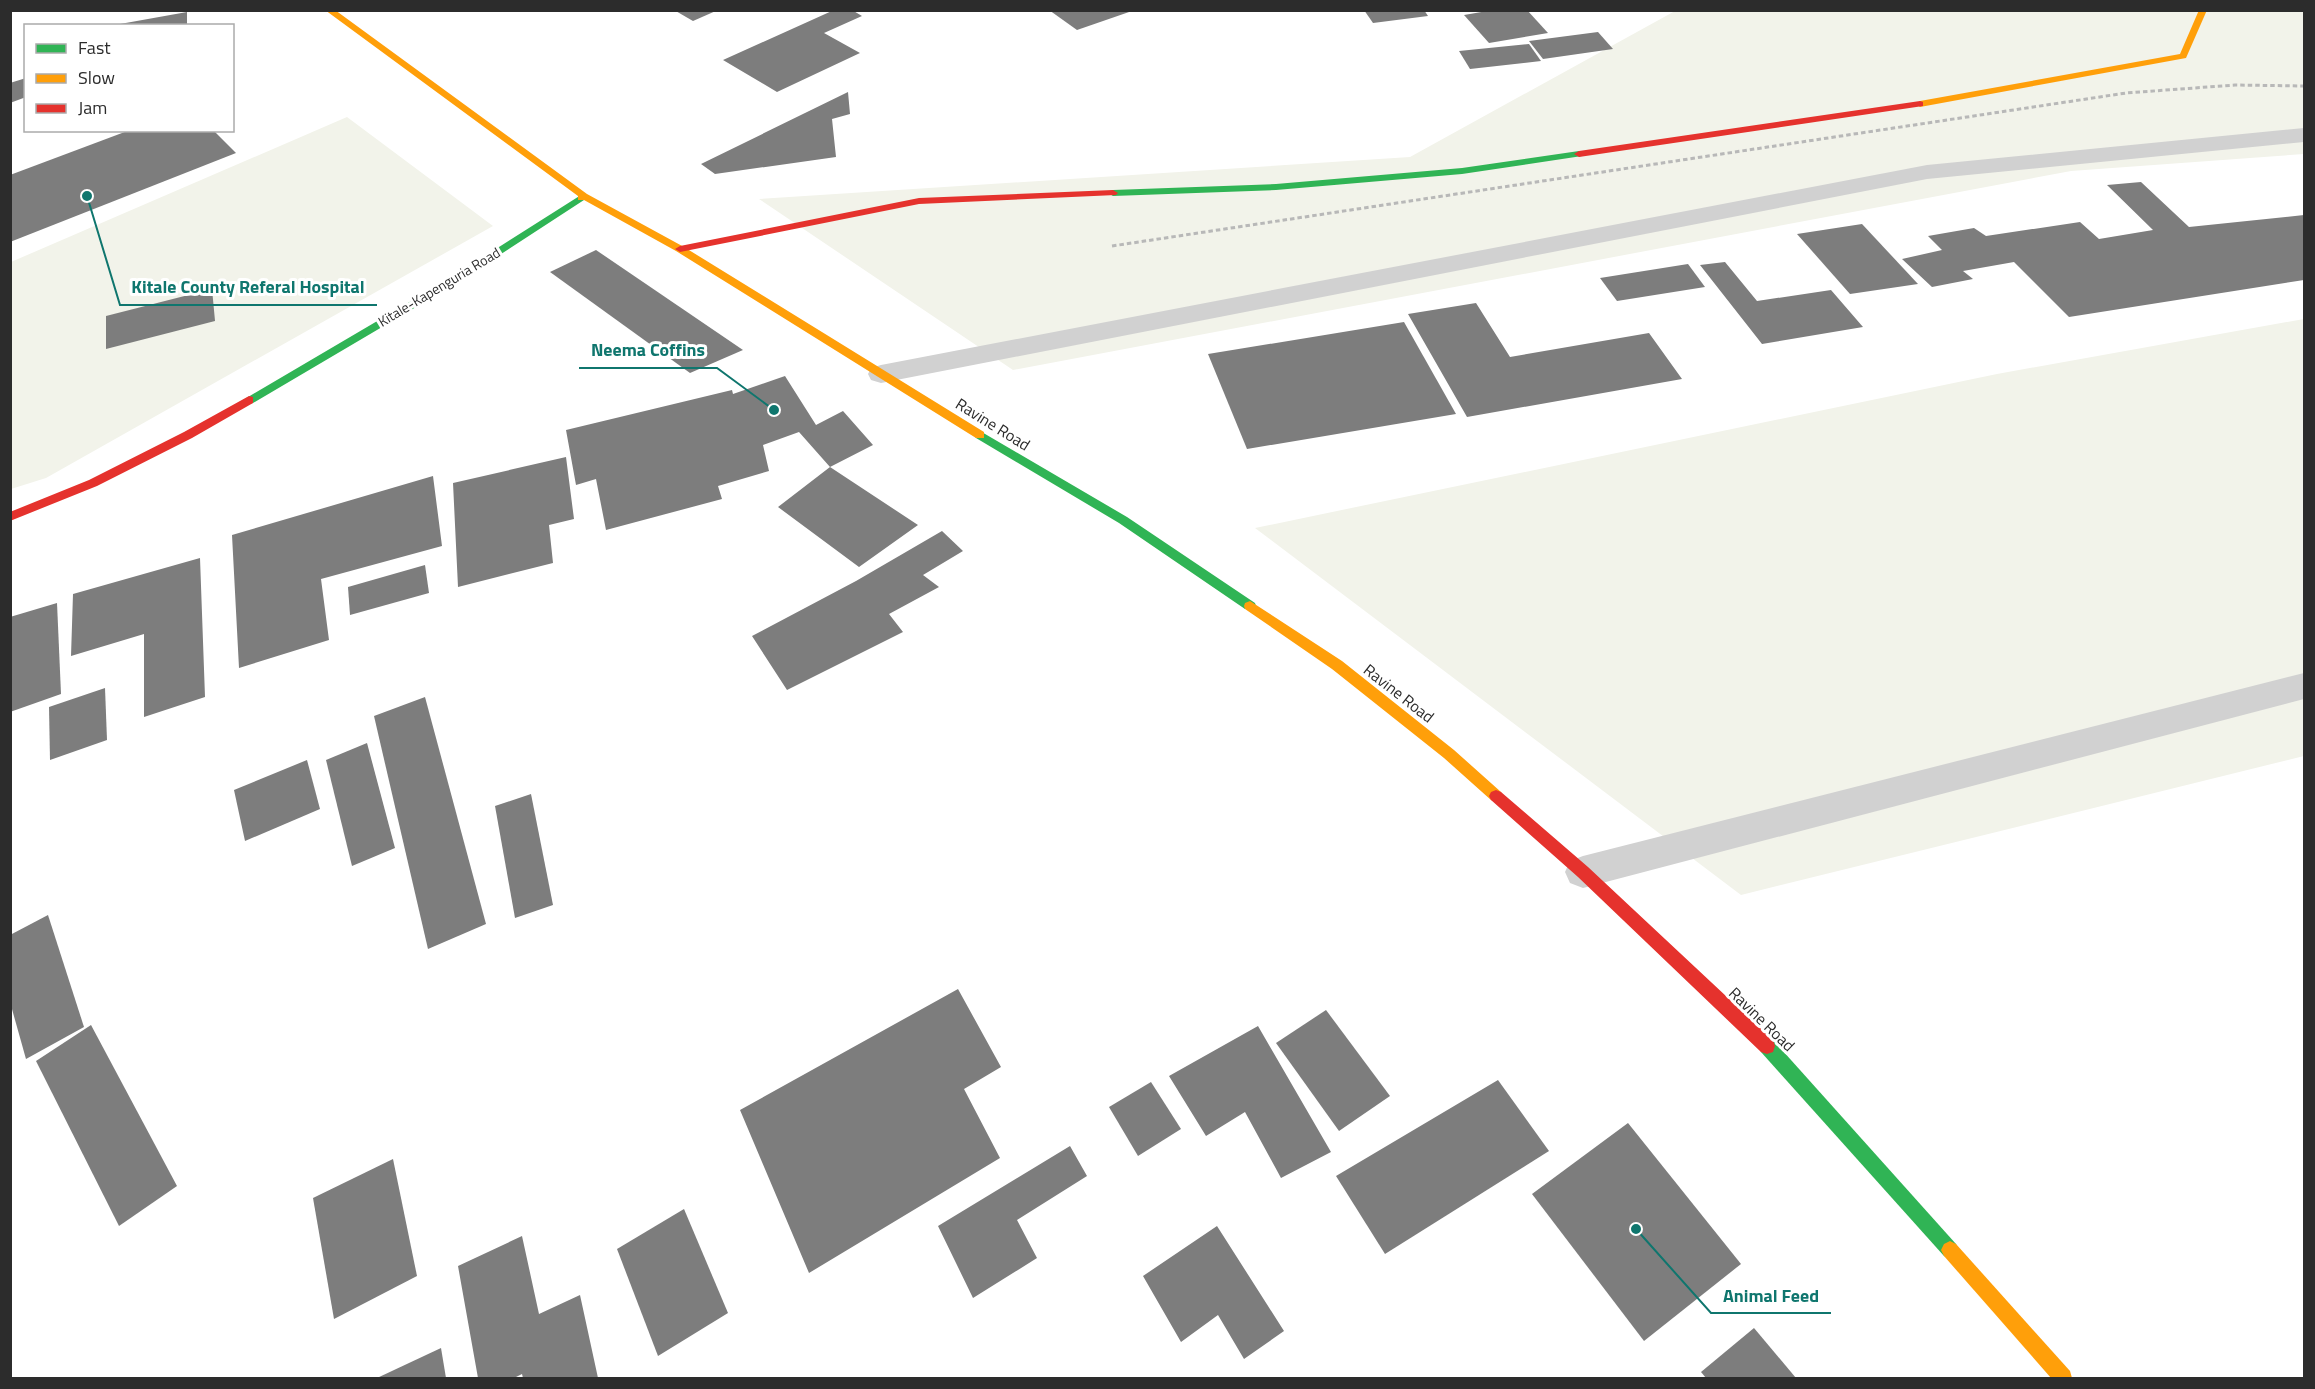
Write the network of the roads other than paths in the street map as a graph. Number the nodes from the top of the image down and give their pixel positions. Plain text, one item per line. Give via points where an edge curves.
1 (329, 10) edge
2 (2203, 10) edge
3 (2304, 135) edge
4 (584, 196) junction
5 (680, 249) junction
6 (881, 374) junction
7 (10, 517) edge
8 (2304, 686) edge
9 (1583, 872) junction
10 (2063, 1378) edge

1 - 4 main road
2 - 5 main road via 2183,56 1958,98 1462,171 1276,187 919,201
3 - 6 street via 1928,172
4 - 5 main road, Ravine Road
4 - 7 main road, Kitale-Kapenguria Road via 451,282 188,435 93,483
5 - 6 main road, Ravine Road
6 - 9 main road, Ravine Road via 1123,520 1328,659 1449,754
8 - 9 street
9 - 10 main road, Ravine Road via 1782,1060

